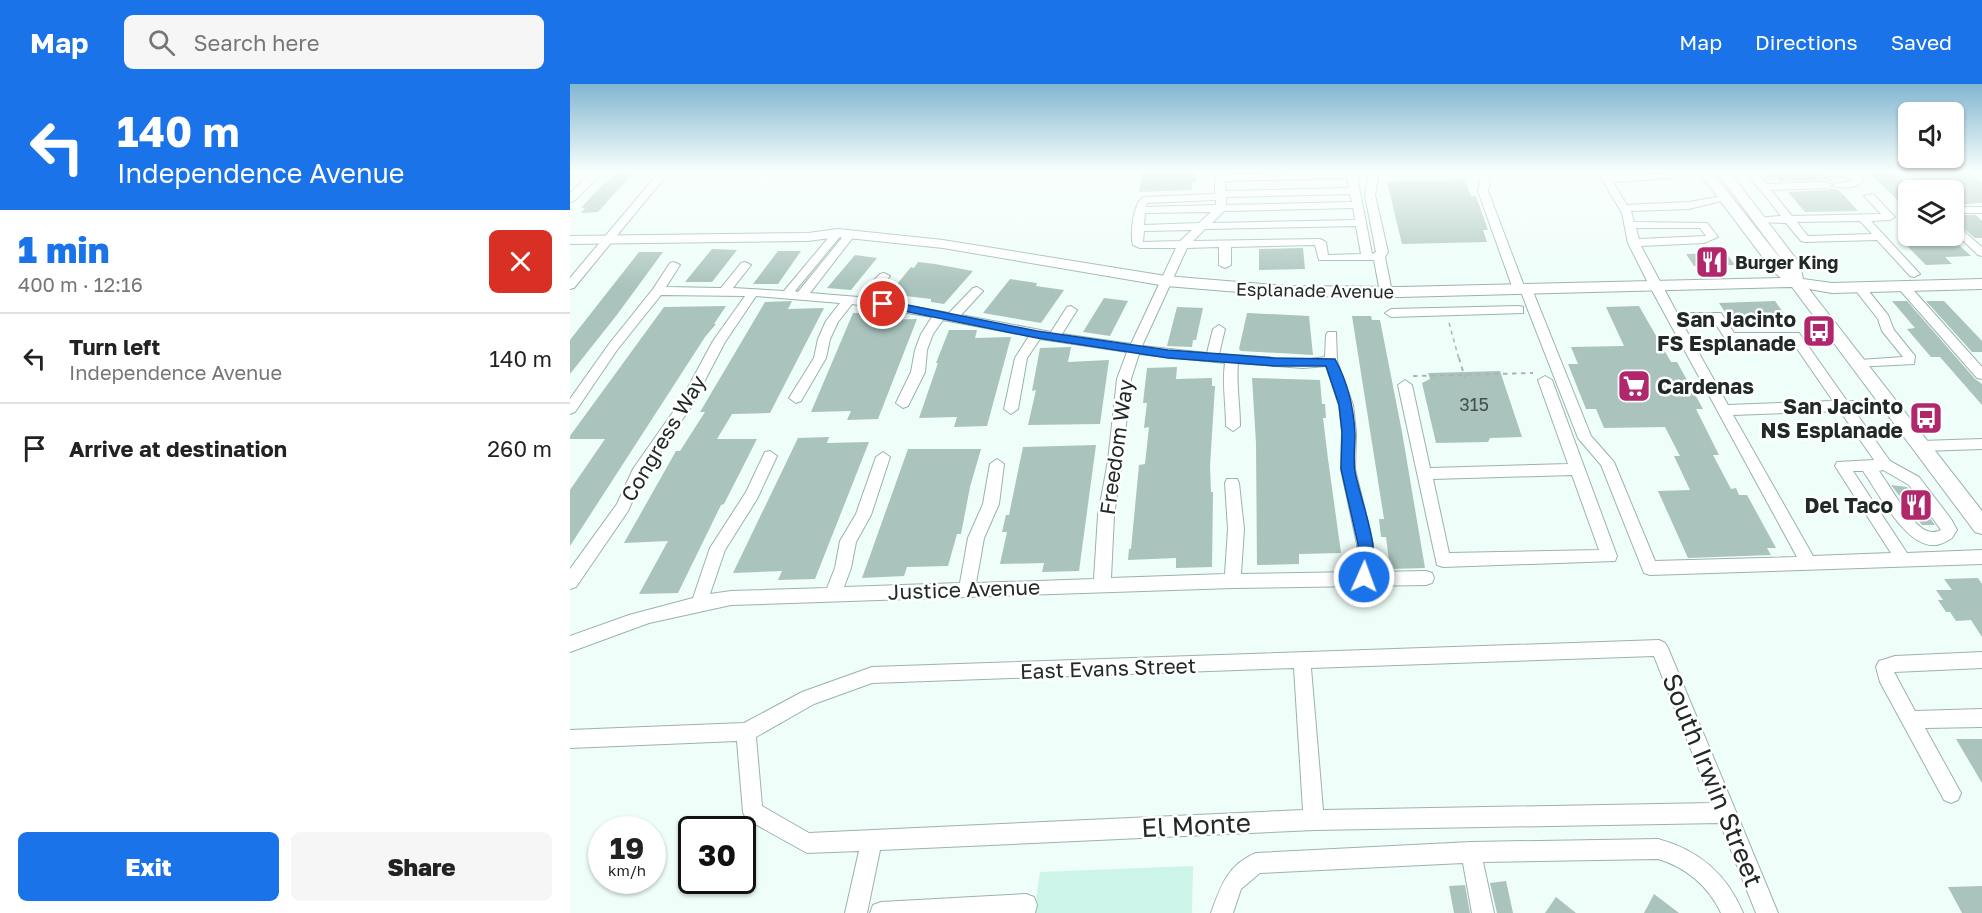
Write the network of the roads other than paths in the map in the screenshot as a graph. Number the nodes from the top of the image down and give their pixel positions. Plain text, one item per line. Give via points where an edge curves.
1 (632, 210) edge
2 (1140, 210) edge
3 (1214, 210) edge
4 (1359, 210) edge
5 (1373, 210) edge
6 (1491, 210) edge
7 (1624, 210) edge
8 (1712, 210) edge
9 (1752, 210) edge
10 (1783, 210) edge
11 (1883, 210) edge
12 (1964, 210) edge
13 (1982, 210) edge
14 (1736, 212) joint
15 (1863, 218) junction
16 (1790, 219) junction
17 (1760, 220) junction
18 (1361, 223) junction
19 (1629, 225) junction
20 (1202, 226) junction
21 (617, 228) junction
22 (1137, 228) junction
23 (570, 229) edge
24 (844, 234) junction
25 (1964, 235) edge
26 (1881, 237) junction
27 (608, 239) junction
28 (570, 240) edge
29 (1634, 243) junction
30 (1183, 244) junction
31 (1226, 244) junction
32 (1982, 252) edge
33 (1373, 257) junction
34 (674, 265) dead end
35 (1225, 265) dead end
36 (745, 266) dead end
37 (1982, 272) edge
38 (1914, 274) junction
39 (884, 276) dead end
40 (1166, 281) junction
41 (1796, 282) junction
42 (1982, 284) edge
43 (570, 285) edge
44 (1655, 285) junction
45 (1903, 286) junction
46 (1859, 287) junction
47 (1523, 289) junction
48 (658, 291) junction
49 (725, 291) junction
50 (977, 291) dead end
51 (753, 292) junction
52 (1386, 292) junction
53 (787, 294) junction
54 (802, 295) junction
55 (855, 300) junction
56 (1071, 310) dead end
57 (1519, 310) dead end
58 (1391, 313) dead end
59 (947, 315) junction
60 (1673, 316) junction
61 (1219, 329) dead end
62 (1037, 334) junction
63 (1332, 335) dead end
64 (1054, 337) junction
65 (1134, 349) junction
66 (1212, 358) junction
67 (1232, 360) junction
68 (1331, 362) junction
69 (1859, 364) junction
70 (1982, 375) edge
71 (1540, 376) road end
72 (1408, 380) road end
73 (796, 398) dead end
74 (903, 404) dead end
75 (1889, 404) junction
76 (1843, 406) junction
77 (570, 409) edge
78 (1011, 409) dead end
79 (1726, 410) junction
80 (1233, 426) dead end
81 (1982, 444) edge
82 (1921, 446) junction
83 (770, 456) dead end
84 (883, 457) dead end
85 (997, 464) dead end
86 (1867, 465) junction
87 (1885, 465) junction
88 (1578, 469) junction
89 (1424, 474) junction
90 (1232, 483) dead end
91 (1982, 526) edge
92 (1982, 557) edge
93 (1904, 561) junction
94 (1809, 564) junction
95 (1364, 577) junction
96 (1426, 578) dead end
97 (1233, 581) junction
98 (570, 582) edge
99 (1102, 585) junction
100 (967, 590) junction
101 (833, 594) junction
102 (699, 603) junction
103 (570, 644) edge
104 (1659, 648) joint
105 (1982, 660) edge
106 (1302, 662) junction
107 (1982, 718) edge
108 (1910, 720) junction
109 (746, 732) junction
110 (570, 739) edge
111 (1951, 793) dead end
112 (1728, 813) junction
113 (1314, 820) junction
114 (873, 840) junction
115 (1471, 852) junction
116 (856, 913) edge
117 (881, 913) edge
118 (1024, 913) edge
119 (1222, 913) edge
120 (1483, 913) edge
121 (1732, 913) edge
122 (1767, 913) edge

1 - 21 street
2 - 22 street
3 - 20 street
4 - 18 street
5 - 33 street via 1382,252
6 - 47 street
7 - 19 street
8 - 14 street
9 - 17 main road
10 - 16 street
11 - 15 street via 1890,217
12 - 13 street
14 - 41 main road via 1778,268
15 - 16 street
15 - 26 street
16 - 17 street
16 - 26 street via 1805,239
17 - 41 main road via 1795,267
18 - 20 street
18 - 33 street
19 - 29 street
19 - 29 street via 1703,225 1713,237
20 - 22 street
20 - 30 street
21 - 23 main road, Esplanade Avenue
21 - 24 main road, Esplanade Avenue via 816,227
21 - 27 street
22 - 30 street via 1136,240 1140,245
24 - 27 main road, Esplanade Avenue
24 - 40 main road, Esplanade Avenue via 943,244
24 - 53 street
24 - 54 street
25 - 32 street
26 - 38 street
27 - 28 main road, Esplanade Avenue
27 - 43 street
29 - 44 street
30 - 31 street
30 - 40 street, Freedom Way
31 - 33 street via 1320,242 1323,258
31 - 35 street
33 - 52 street
34 - 48 street
36 - 49 street
37 - 38 main road, Esplanade Avenue
38 - 41 main road, Esplanade Avenue via 1822,277
39 - 55 street
40 - 52 main road, Esplanade Avenue via 1286,291
40 - 65 street, Freedom Way
41 - 44 main road, Esplanade Avenue
41 - 46 main road, Esplanade Avenue via 1832,288
41 - 69 main road
42 - 45 main road, Esplanade Avenue
44 - 47 main road, Esplanade Avenue
44 - 60 street
45 - 46 main road, Esplanade Avenue
45 - 70 street
46 - 69 street via 1909,357 1909,361 1902,363
47 - 52 main road, Esplanade Avenue
47 - 94 street via 1585,438 1607,462 1650,568
48 - 49 street
48 - 77 street
49 - 51 street
50 - 59 street
51 - 53 street
51 - 98 street, Congress Way via 719,341 686,404 638,473 623,507
53 - 54 street
54 - 55 street
55 - 59 street
55 - 73 street via 832,321 820,358
56 - 64 street
57 - 58 street
59 - 62 street
59 - 74 street via 927,334 918,372
60 - 76 street via 1717,316 1730,337 1795,336
60 - 79 street
61 - 66 street
62 - 64 street
62 - 78 street via 1021,358
63 - 68 street
64 - 65 street
65 - 66 street
65 - 99 street, Freedom Way via 1124,379 1106,515
66 - 67 street
67 - 68 street
67 - 80 street via 1229,385
68 - 95 street via 1346,405 1348,469 1365,544
69 - 75 main road
71 - 88 street
72 - 89 street
75 - 76 street
75 - 82 main road
76 - 79 street
76 - 87 street
79 - 94 street
81 - 82 street
82 - 91 main road
83 - 102 street via 752,495 718,548
84 - 101 street via 863,515 848,541
85 - 100 street via 991,504 976,538
86 - 87 street
86 - 87 street via 1917,533 1935,539 1947,534 1946,523 1914,481
86 - 93 street via 1842,466
88 - 89 street
88 - 89 street via 1609,556 1443,561
90 - 97 street via 1236,529
92 - 93 street
93 - 94 street
95 - 96 street, Justice Avenue
95 - 97 street, Justice Avenue
97 - 99 street, Justice Avenue
99 - 100 street, Justice Avenue
100 - 101 street, Justice Avenue
101 - 102 street, Justice Avenue
102 - 103 street, Justice Avenue via 616,625
104 - 106 street, East Evans Street
104 - 112 street, South Irwin Street
105 - 108 street via 1885,667
106 - 109 street, East Evans Street via 872,675 808,698
106 - 113 street
107 - 108 street
108 - 111 street
109 - 110 street, East Evans Street
109 - 114 street, El Monte via 753,812 807,843
112 - 113 street, El Monte
112 - 122 street, South Irwin Street
113 - 114 street, El Monte
114 - 116 street
115 - 119 street via 1256,863 1233,882
115 - 120 street
115 - 121 street via 1674,852 1692,862
117 - 118 street via 1026,905

